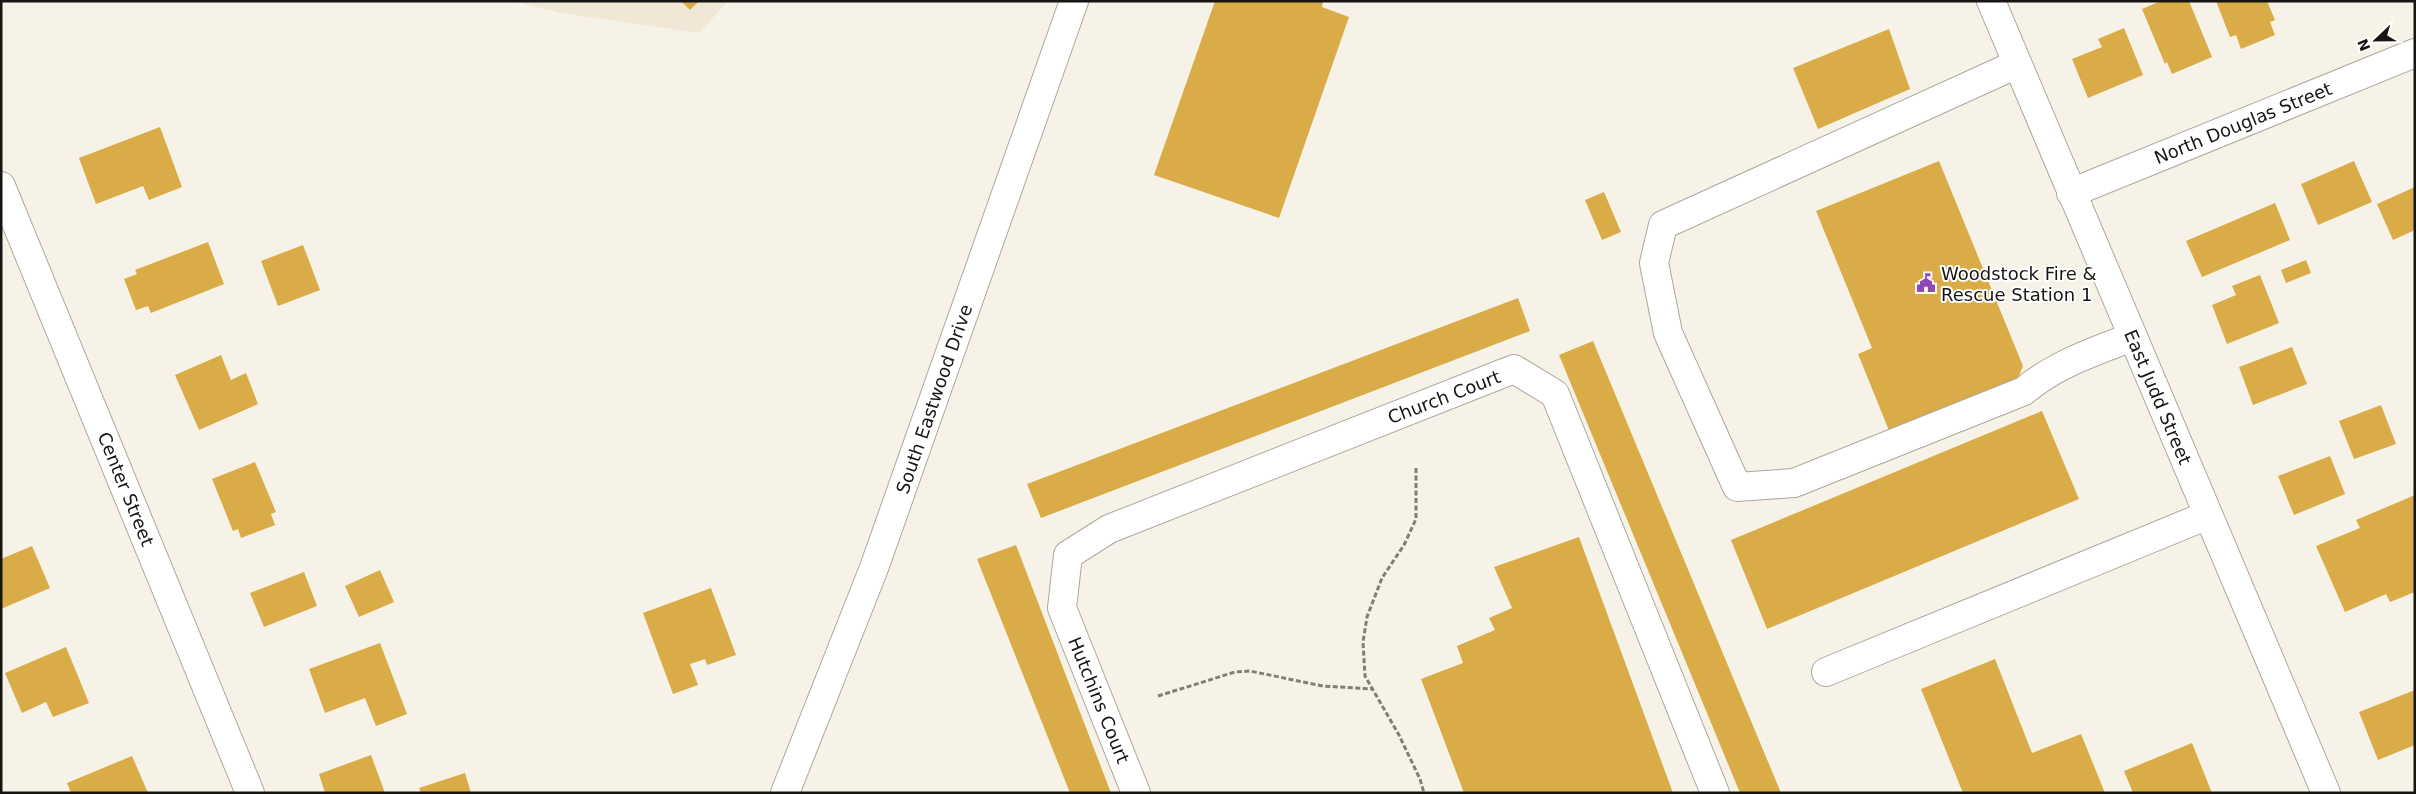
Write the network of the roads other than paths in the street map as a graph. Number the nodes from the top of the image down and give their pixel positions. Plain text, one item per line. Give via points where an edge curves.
1 (1074, 1) edge
2 (1991, 1) edge
3 (2415, 53) edge
4 (2017, 64) junction
5 (1, 186) edge
6 (2071, 193) junction
7 (2132, 337) junction
8 (2208, 516) junction
9 (1062, 608) joint
10 (1826, 672) dead end
11 (250, 793) edge
12 (785, 793) edge
13 (1136, 793) edge
14 (1715, 793) edge
15 (2326, 793) edge

1 - 12 street, South Eastwood Drive via 874,568
2 - 4 street, East Judd Street
3 - 6 street, North Douglas Street
4 - 6 street, East Judd Street
4 - 7 street via 1663,225 1654,263 1668,333 1738,487 1794,483 2024,391 2036,380
5 - 11 street, Center Street
6 - 7 street, East Judd Street
7 - 8 street, East Judd Street
8 - 10 street
8 - 15 street, East Judd Street
9 - 13 street, Hutchins Court
9 - 14 street, Church Court via 1068,556 1109,528 1514,369 1555,394

